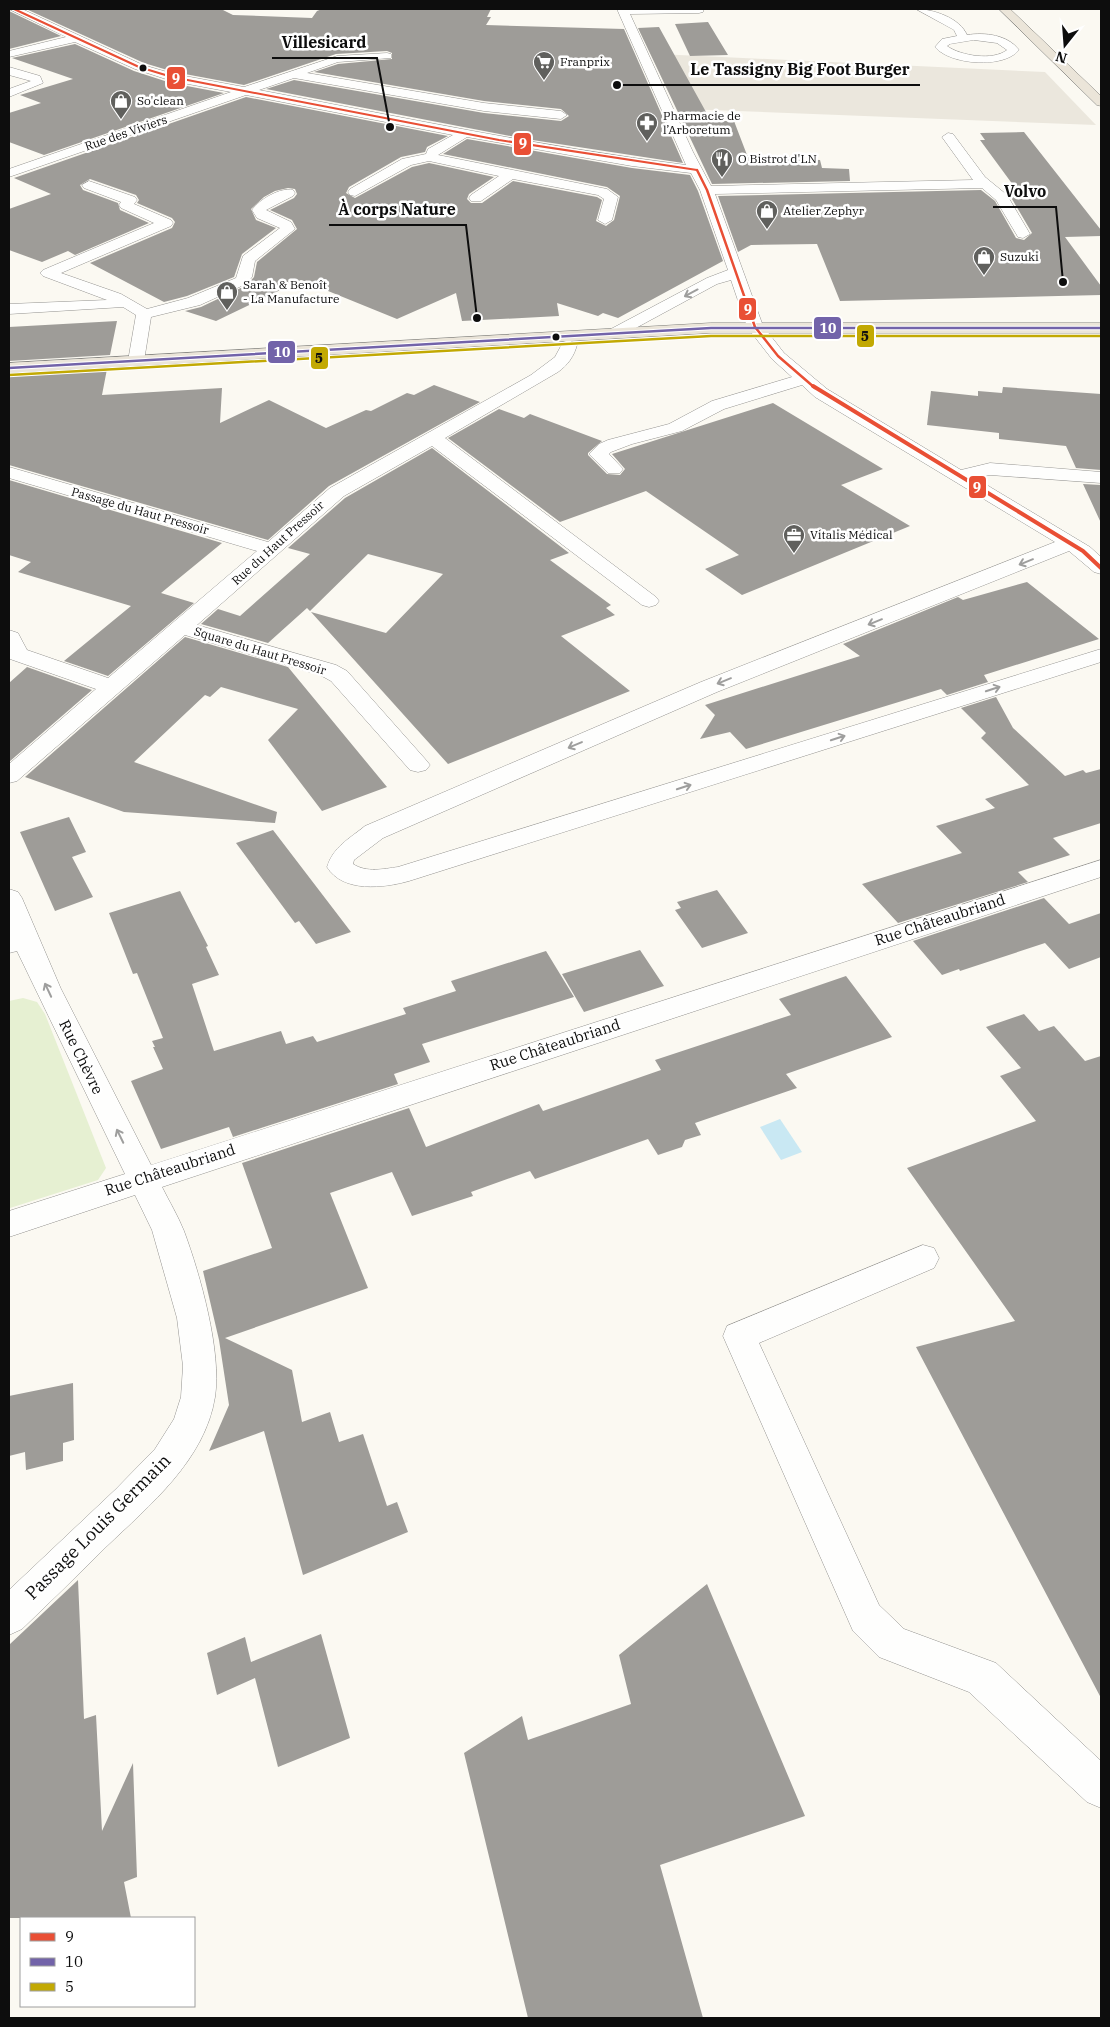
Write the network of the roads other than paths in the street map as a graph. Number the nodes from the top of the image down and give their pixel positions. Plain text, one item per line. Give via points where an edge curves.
1 (15, 9) edge
2 (921, 9) edge
3 (1004, 9) edge
4 (623, 10) edge
5 (699, 10) edge
6 (9, 11) edge
7 (963, 37) junction
8 (76, 38) junction
9 (9, 54) edge
10 (386, 56) dead end
11 (9, 71) edge
12 (293, 74) junction
13 (244, 91) junction
14 (9, 93) edge
15 (1101, 102) edge
16 (561, 115) dead end
17 (465, 133) junction
18 (948, 137) dead end
19 (431, 157) junction
20 (697, 170) junction
21 (9, 173) edge
22 (510, 175) junction
23 (985, 184) junction
24 (89, 185) dead end
25 (707, 190) junction
26 (355, 192) dead end
27 (288, 193) dead end
28 (476, 198) dead end
29 (605, 220) dead end
30 (1023, 234) dead end
31 (735, 273) junction
32 (128, 303) junction
33 (9, 309) edge
34 (144, 314) junction
35 (1101, 328) edge
36 (615, 333) junction
37 (760, 335) junction
38 (569, 345) junction
39 (1101, 345) edge
40 (136, 361) junction
41 (9, 368) edge
42 (9, 378) edge
43 (804, 380) junction
44 (432, 437) junction
45 (614, 469) dead end
46 (9, 472) edge
47 (958, 476) junction
48 (1101, 477) edge
49 (1071, 544) junction
50 (272, 549) junction
51 (1101, 568) edge
52 (649, 601) dead end
53 (182, 627) junction
54 (9, 636) edge
55 (1101, 655) edge
56 (112, 687) junction
57 (418, 765) dead end
58 (9, 776) edge
59 (1101, 868) edge
60 (9, 898) edge
61 (16, 939) edge
62 (142, 1179) junction
63 (9, 1224) edge
64 (923, 1258) dead end
65 (9, 1616) edge
66 (1101, 1788) edge

1 - 6 street
1 - 8 street
2 - 7 street via 960,28
3 - 15 main road
4 - 5 street
4 - 20 street
7 - 7 street via 946,41 941,47 952,54 973,58 1005,56 1013,50 996,40
8 - 9 street
8 - 13 street via 154,72
10 - 12 street, Rue des Viviers via 337,59
11 - 14 street via 36,79 37,83
12 - 13 street, Rue des Viviers
12 - 16 street via 484,107
13 - 17 street
13 - 21 street, Rue des Viviers
17 - 19 street via 433,152
17 - 20 street
18 - 23 street
19 - 22 street
19 - 26 street via 407,162
20 - 25 street
22 - 28 street
22 - 29 street via 602,192 610,197
23 - 25 street
23 - 30 street via 1002,198
24 - 32 street via 130,200 126,205 166,223 48,273
25 - 31 street
27 - 34 street via 259,210 262,215 286,225 288,229 248,259 241,281 189,305
31 -> 36 street via 712,281
31 - 37 street
32 - 33 street
32 - 34 street
34 - 40 street
35 - 37 main road
36 - 37 main road
36 - 40 main road
37 - 38 main road
37 - 39 main road
37 - 43 street
38 - 42 main road
38 - 44 street, Rue du Haut Pressoir via 559,364 537,379
40 - 41 main road
43 - 45 street via 717,405 685,424 646,437 621,441 602,450 598,454
43 - 47 street
44 - 50 street, Rue du Haut Pressoir via 337,492
44 - 52 street
46 - 50 street, Passage du Haut Pressoir
47 - 48 street via 990,469
47 - 49 street
49 - 51 street
49 -> 55 street via 709,688 374,832 342,856 340,867 348,875 368,880 400,875
50 - 53 street, Rue du Haut Pressoir
53 - 56 street, Rue du Haut Pressoir
53 - 57 street, Square du Haut Pressoir via 339,676
54 - 56 street via 18,654
56 - 58 street, Rue du Haut Pressoir
59 - 62 street, Rue Châteaubriand
60 - 61 street, Rue Chèvre
62 -> 61 street, Rue Chèvre via 47,989
62 - 63 street, Rue Châteaubriand
62 - 65 street, Passage Louis Germain via 168,1230 193,1318 200,1366 198,1397 189,1426 167,1462
64 - 66 street via 739,1336 866,1618 892,1644 982,1677

